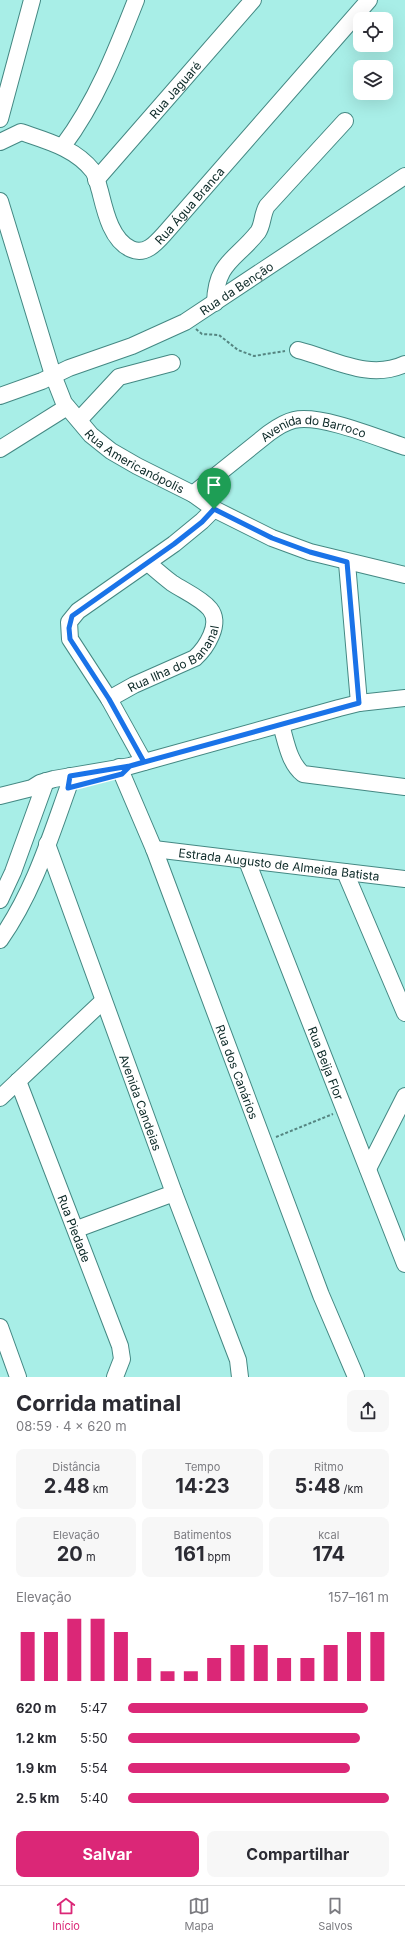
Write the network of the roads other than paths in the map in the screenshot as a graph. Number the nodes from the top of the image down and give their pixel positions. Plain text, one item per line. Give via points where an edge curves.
1 (32, 0) edge
2 (136, 0) edge
3 (253, 0) edge
4 (369, 0) edge
5 (0, 119) edge
6 (345, 121) dead end
7 (0, 142) edge
8 (63, 146) junction
9 (405, 176) edge
10 (96, 180) junction
11 (0, 201) edge
12 (215, 303) junction
13 (298, 350) road end
14 (172, 363) dead end
15 (405, 364) edge
16 (53, 375) junction
17 (0, 396) edge
18 (64, 401) junction
19 (79, 420) junction
20 (405, 447) edge
21 (0, 449) edge
22 (193, 494) junction
23 (214, 509) junction
24 (347, 562) junction
25 (148, 564) junction
26 (405, 576) edge
27 (405, 698) edge
28 (109, 699) junction
29 (359, 703) junction
30 (281, 725) junction
31 (129, 767) junction
32 (69, 782) junction
33 (41, 787) junction
34 (405, 787) edge
35 (0, 796) edge
36 (47, 844) junction
37 (154, 849) junction
38 (248, 861) junction
39 (345, 872) junction
40 (405, 880) edge
41 (0, 900) edge
42 (24, 903) junction
43 (0, 908) edge
44 (0, 940) edge
45 (103, 1001) junction
46 (405, 1013) edge
47 (18, 1081) junction
48 (405, 1096) edge
49 (0, 1098) edge
50 (368, 1169) junction
51 (174, 1193) junction
52 (77, 1230) junction
53 (405, 1264) edge
54 (0, 1327) edge
55 (18, 1377) edge
56 (115, 1377) edge
57 (240, 1377) edge
58 (356, 1377) edge

1 - 5 street
2 - 8 street via 99,87 85,115
3 - 10 street, Rua Jaguaré
4 - 10 street, Rua Água Branca via 149,249 134,251 120,242 112,228
6 - 12 street via 267,206 259,230 220,274 215,287
7 - 8 street, Rua Água Branca via 21,132
8 - 10 street, Rua Água Branca via 87,165
9 - 12 street, Rua da Benção
11 - 16 street
12 - 16 street, Rua da Benção via 185,322 132,346
13 - 15 street via 356,368 379,372
14 - 19 street via 120,377
16 - 17 street, Rua da Benção
16 - 18 street
18 - 19 street, Rua Americanópolis
18 - 21 street
19 - 22 street, Rua Americanópolis via 91,435 111,450
20 - 22 street, Avenida do Barroco via 326,422 294,420 269,433
22 - 23 street, Rua Americanópolis
23 - 24 street, Rua Americanópolis via 272,538
23 - 25 street via 202,522
24 - 26 street, Rua Americanópolis
24 - 29 street
25 - 28 street via 72,616 70,639
25 - 28 street, Rua Ilha do Bananal via 211,610 214,618 211,637 195,658
27 - 29 street
28 - 31 street, Rua dos Canários
29 - 30 street
30 - 31 street
30 - 34 street via 295,767 303,774
31 - 32 street
31 - 37 street, Rua dos Canários
32 - 33 street
32 - 36 street
33 - 35 street
33 - 41 street via 13,872
36 - 42 street
36 - 45 street, Avenida Candeias
37 - 38 street, Estrada Augusto de Almeida Batista
37 - 58 street, Rua dos Canários via 321,1294
38 - 39 street, Estrada Augusto de Almeida Batista
38 - 50 street, Rua Beija Flor
39 - 40 street, Estrada Augusto de Almeida Batista
39 - 46 street
42 - 43 street
42 - 44 street
45 - 47 street
45 - 51 street, Avenida Candeias
47 - 49 street
47 - 52 street, Rua Piedade
48 - 50 street
50 - 53 street, Rua Beija Flor
51 - 52 street
51 - 57 street, Avenida Candeias via 238,1360
52 - 56 street, Rua Piedade via 120,1346 122,1359
54 - 55 street

